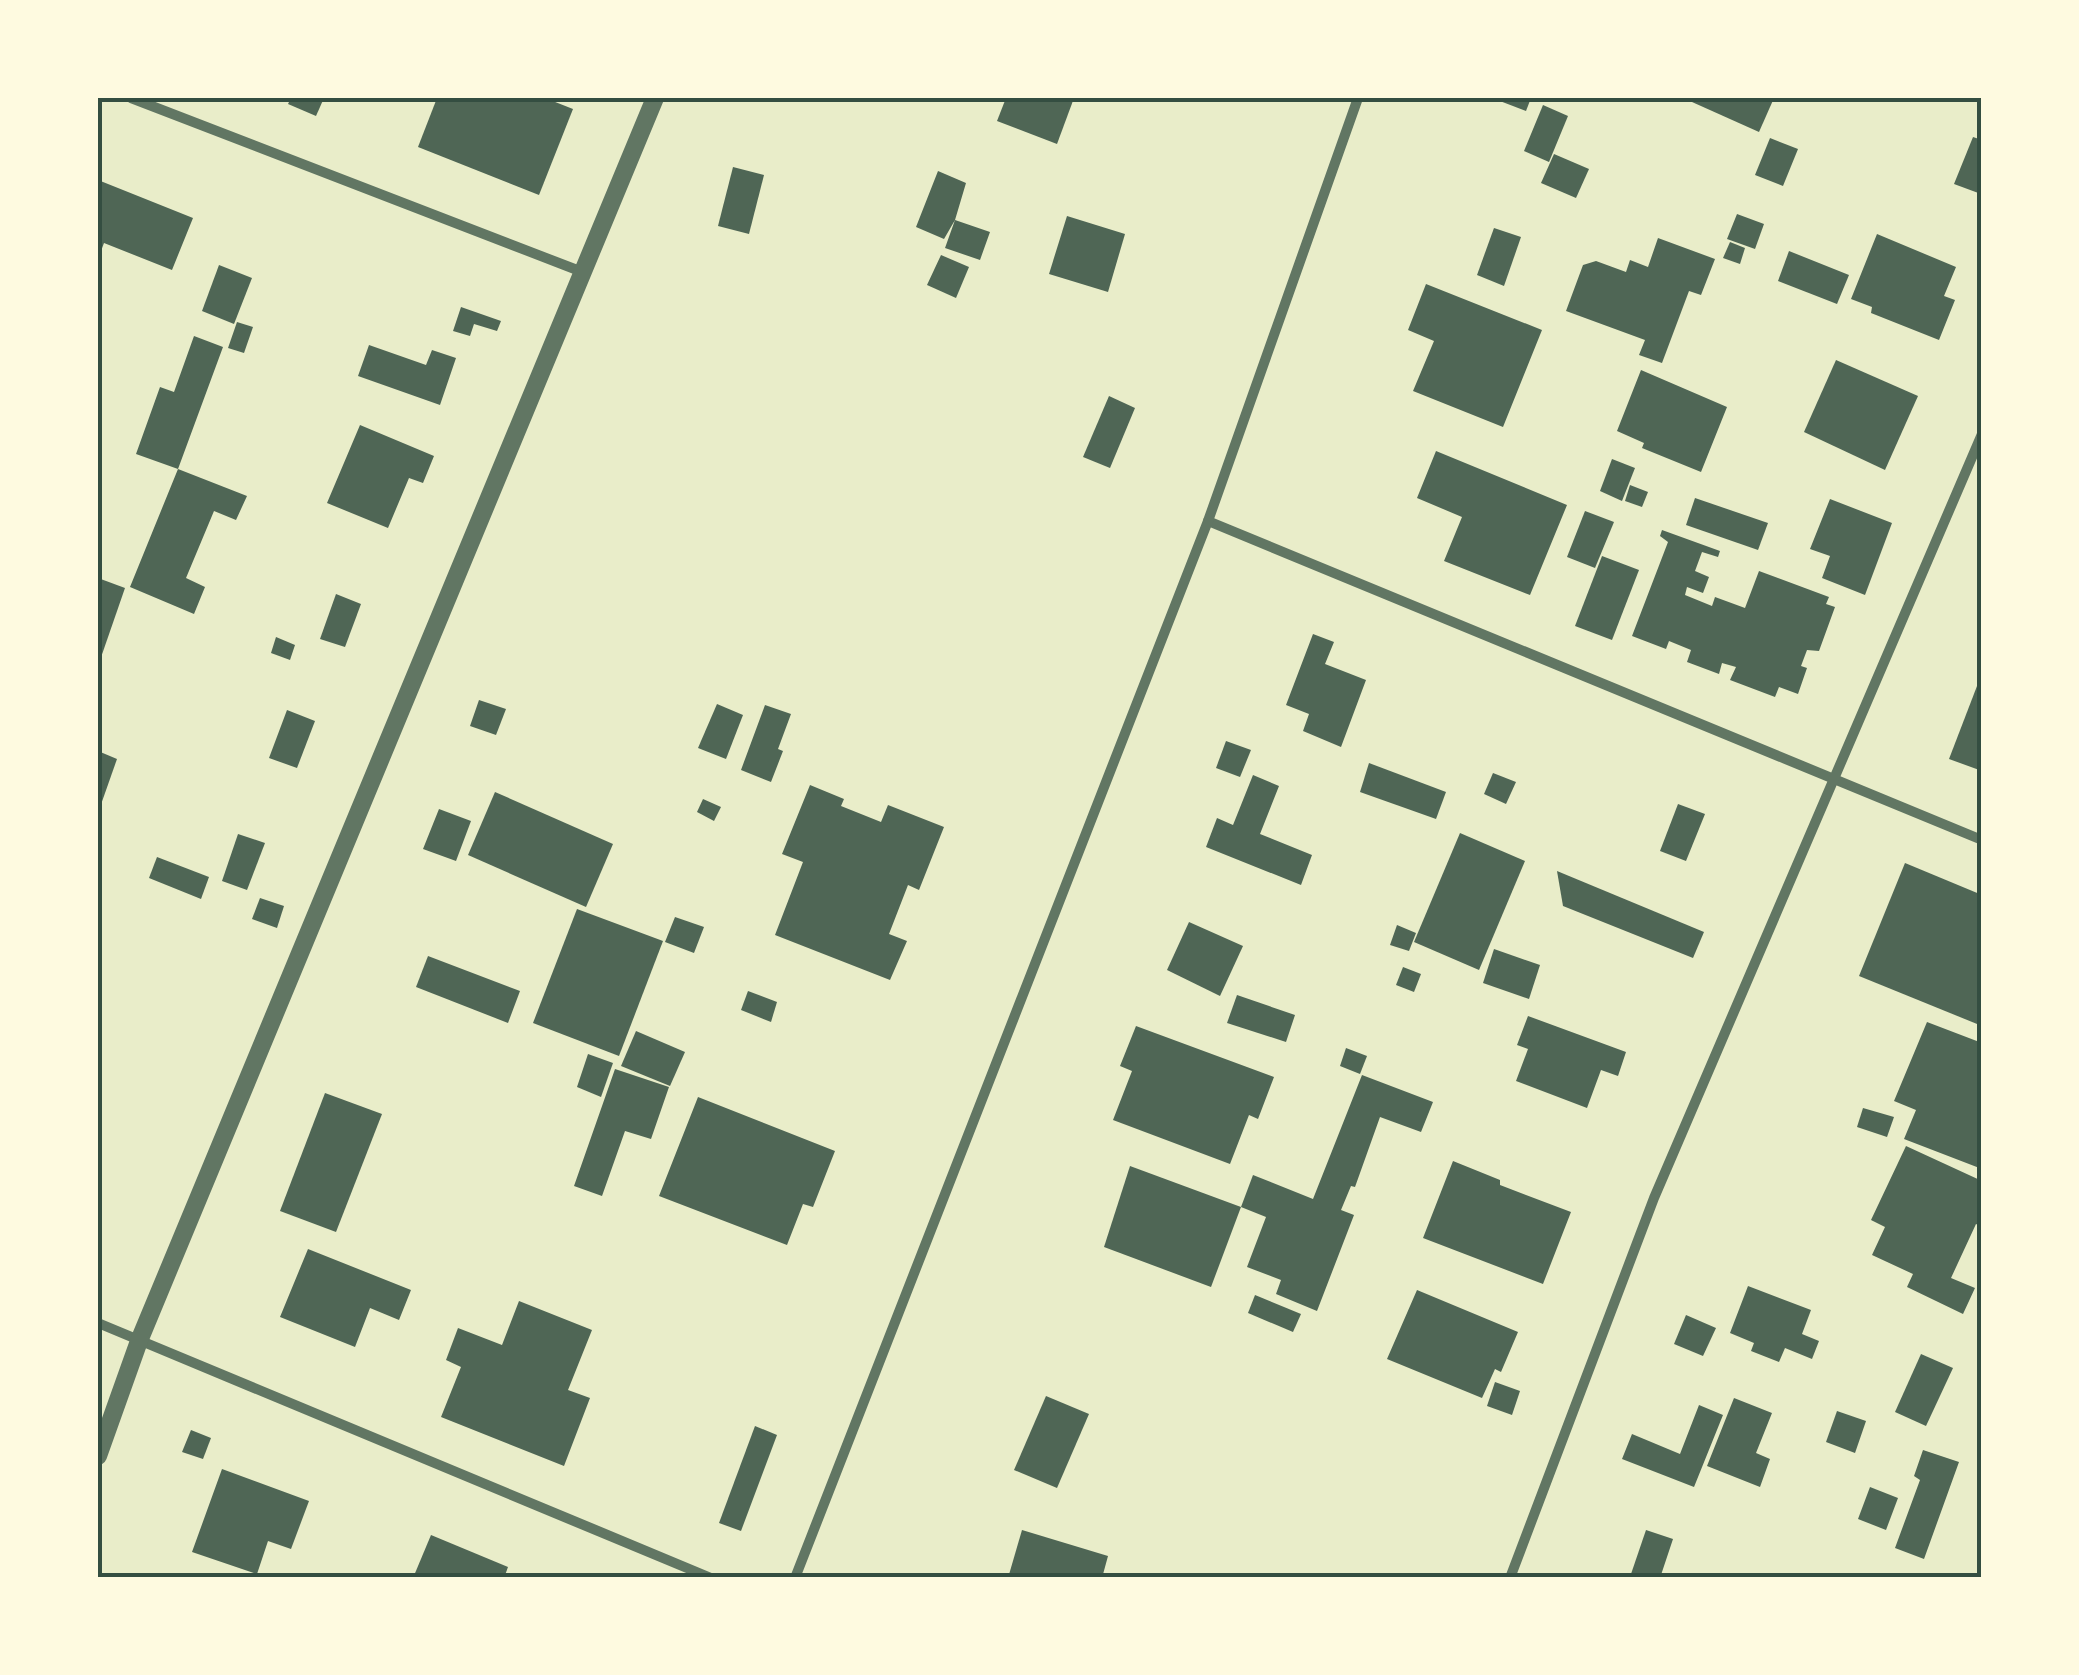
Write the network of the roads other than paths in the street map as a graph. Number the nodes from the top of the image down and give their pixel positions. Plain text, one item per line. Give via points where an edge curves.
1 (131, 98) edge
2 (655, 98) edge
3 (1358, 98) edge
4 (584, 273) junction
5 (1982, 434) edge
6 (1208, 521) junction
7 (1833, 779) junction
8 (1982, 840) edge
9 (98, 1323) edge
10 (140, 1341) junction
11 (98, 1456) edge
12 (711, 1578) edge
13 (795, 1578) edge
14 (1510, 1578) edge

1 - 4 street
2 - 4 street
3 - 6 street
4 - 10 street
5 - 7 street
6 - 7 street
6 - 13 street
7 - 8 street
7 - 14 street via 1654,1198
9 - 10 street
10 - 11 street
10 - 12 street

